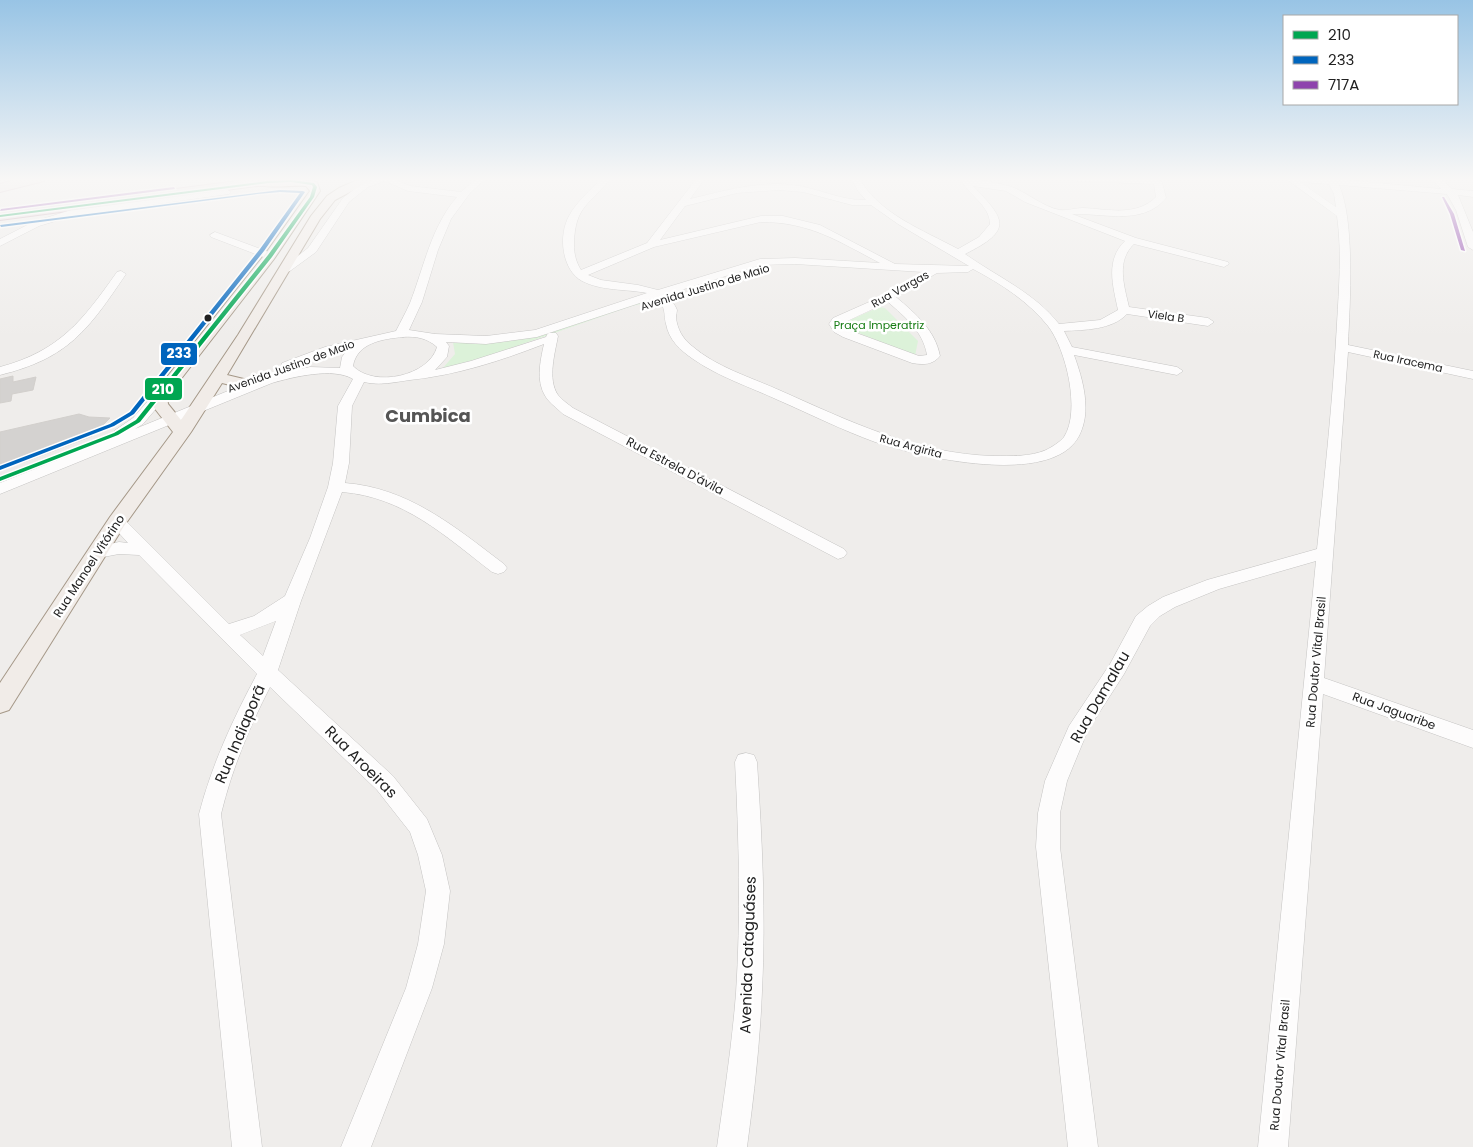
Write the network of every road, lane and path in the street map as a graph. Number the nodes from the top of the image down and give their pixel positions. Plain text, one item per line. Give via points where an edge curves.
1 (20, 232) edge
2 (287, 232) edge
3 (307, 232) edge
4 (325, 232) edge
5 (439, 232) edge
6 (571, 232) edge
7 (661, 232) edge
8 (704, 232) edge
9 (825, 232) edge
10 (917, 232) edge
11 (992, 232) edge
12 (1109, 232) edge
13 (1343, 232) edge
14 (1468, 232) edge
15 (215, 235) dead end
16 (1132, 240) junction
17 (0, 243) edge
18 (651, 245) junction
19 (1473, 247) edge
20 (270, 256) junction
21 (876, 261) junction
22 (965, 263) junction
23 (1224, 264) dead end
24 (286, 269) junction
25 (935, 269) junction
26 (121, 274) dead end
27 (579, 275) junction
28 (889, 297) junction
29 (656, 299) junction
30 (415, 305) junction
31 (1124, 310) junction
32 (1208, 322) dead end
33 (1056, 328) junction
34 (428, 329) junction
35 (401, 334) junction
36 (552, 336) junction
37 (380, 337) junction
38 (1342, 347) junction
39 (1067, 350) junction
40 (516, 351) junction
41 (548, 355) junction
42 (0, 370) edge
43 (1177, 371) dead end
44 (1473, 375) edge
45 (356, 376) junction
46 (217, 377) junction
47 (405, 377) junction
48 (385, 380) junction
49 (242, 383) junction
50 (350, 394) junction
51 (159, 397) junction
52 (199, 405) junction
53 (176, 426) junction
54 (0, 479) edge
55 (336, 487) junction
56 (0, 488) edge
57 (117, 522) junction
58 (143, 549) junction
59 (98, 552) junction
60 (1326, 552) junction
61 (838, 553) dead end
62 (498, 568) dead end
63 (292, 601) junction
64 (225, 632) junction
65 (268, 670) junction
66 (1314, 682) junction
67 (0, 703) edge
68 (1473, 739) edge
69 (746, 762) dead end
70 (248, 1147) edge
71 (356, 1147) edge
72 (732, 1147) edge
73 (1083, 1147) edge
74 (1272, 1147) edge

1 - 17 street
2 - 20 main road
3 - 24 main road, Rua Manoel Vitórino
4 - 24 street via 312,250
5 - 30 street
6 - 27 street via 570,255
7 - 18 street
8 - 18 street
9 - 21 street
10 - 22 street
11 - 22 street via 972,246
12 - 16 street
13 - 38 street, Rua Doutor Vital Brasil
14 - 19 street
15 - 20 street
16 - 23 street
16 - 31 street via 1123,246 1117,257
18 - 27 street
20 - 51 main road
21 - 25 street, Avenida Justino de Maio via 896,267
21 - 29 street, Avenida Justino de Maio via 795,261 704,290
22 - 25 street, Avenida Justino de Maio
22 - 33 street via 994,277
24 - 46 main road, Rua Manoel Vitórino
25 - 28 street, Rua Vargas
26 - 42 street via 106,296 55,349 24,364
27 - 29 street, Rua Argirita via 589,281 636,290
28 - 28 street, Rua Vargas via 926,333 932,343 932,358 917,360 847,334 835,326 837,321
29 - 34 street, Avenida Justino de Maio via 537,333 486,340
29 - 36 street, Avenida Justino de Maio
29 - 39 street, Rua Argirita via 670,316 674,332 686,348 703,359 851,428 897,444 954,457 1018,460 1055,452 1067,443 1074,432 1078,398
30 - 34 street
30 - 35 street
31 - 32 street, Viela B
31 - 33 street via 1120,316 1101,323
33 - 39 street, Rua Argirita
34 - 35 street, Avenida Justino de Maio
34 - 47 street via 443,346 443,354 437,363
35 - 37 street, Avenida Justino de Maio
36 - 40 street, Avenida Justino de Maio
36 - 41 street, Rua Estrela D'ávila
37 - 45 street via 350,353 346,367
37 - 49 street, Avenida Justino de Maio via 345,345
38 - 44 street, Rua Iracema
38 - 60 street, Rua Doutor Vital Brasil
39 - 43 street
40 - 41 street
40 - 47 street, Avenida Justino de Maio via 457,370
41 - 61 street, Rua Estrela D'ávila via 546,380 553,397 568,411
45 - 48 street, Avenida Justino de Maio
45 - 50 street, Rua Indiaporã
45 - 52 street, Avenida Justino de Maio via 320,369 289,373
46 - 49 main road
46 - 52 main road, Rua Manoel Vitórino
47 - 48 street
48 - 50 street
49 - 52 street, Avenida Justino de Maio
50 - 55 street, Rua Indiaporã via 343,418
51 - 53 main road via 160,405
51 - 54 street via 138,421 116,434
52 - 53 main road, Rua Manoel Vitórino
53 - 56 street
53 - 57 main road, Rua Manoel Vitórino
55 - 62 street via 383,494 400,501
55 - 63 street, Rua Indiaporã
57 - 58 street, Rua Aroeiras
57 - 59 main road, Rua Manoel Vitórino
58 - 59 street via 119,548
58 - 64 street, Rua Aroeiras
59 - 67 main road, Rua Manoel Vitórino
60 - 66 street, Rua Doutor Vital Brasil
60 - 73 street, Rua Damalau via 1212,584 1154,611 1143,621 1117,669 1079,726 1060,772 1049,813 1048,847
63 - 64 street via 270,618
63 - 65 street, Rua Indiaporã
64 - 65 street, Rua Aroeiras
65 - 70 street, Rua Indiaporã via 219,779 210,814
65 - 71 street, Rua Aroeiras via 385,783 419,826 438,891 431,944 419,988
66 - 68 street, Rua Jaguaribe
66 - 74 street, Rua Doutor Vital Brasil
69 - 72 street, Avenida Cataguáses via 752,885 750,972 742,1080

